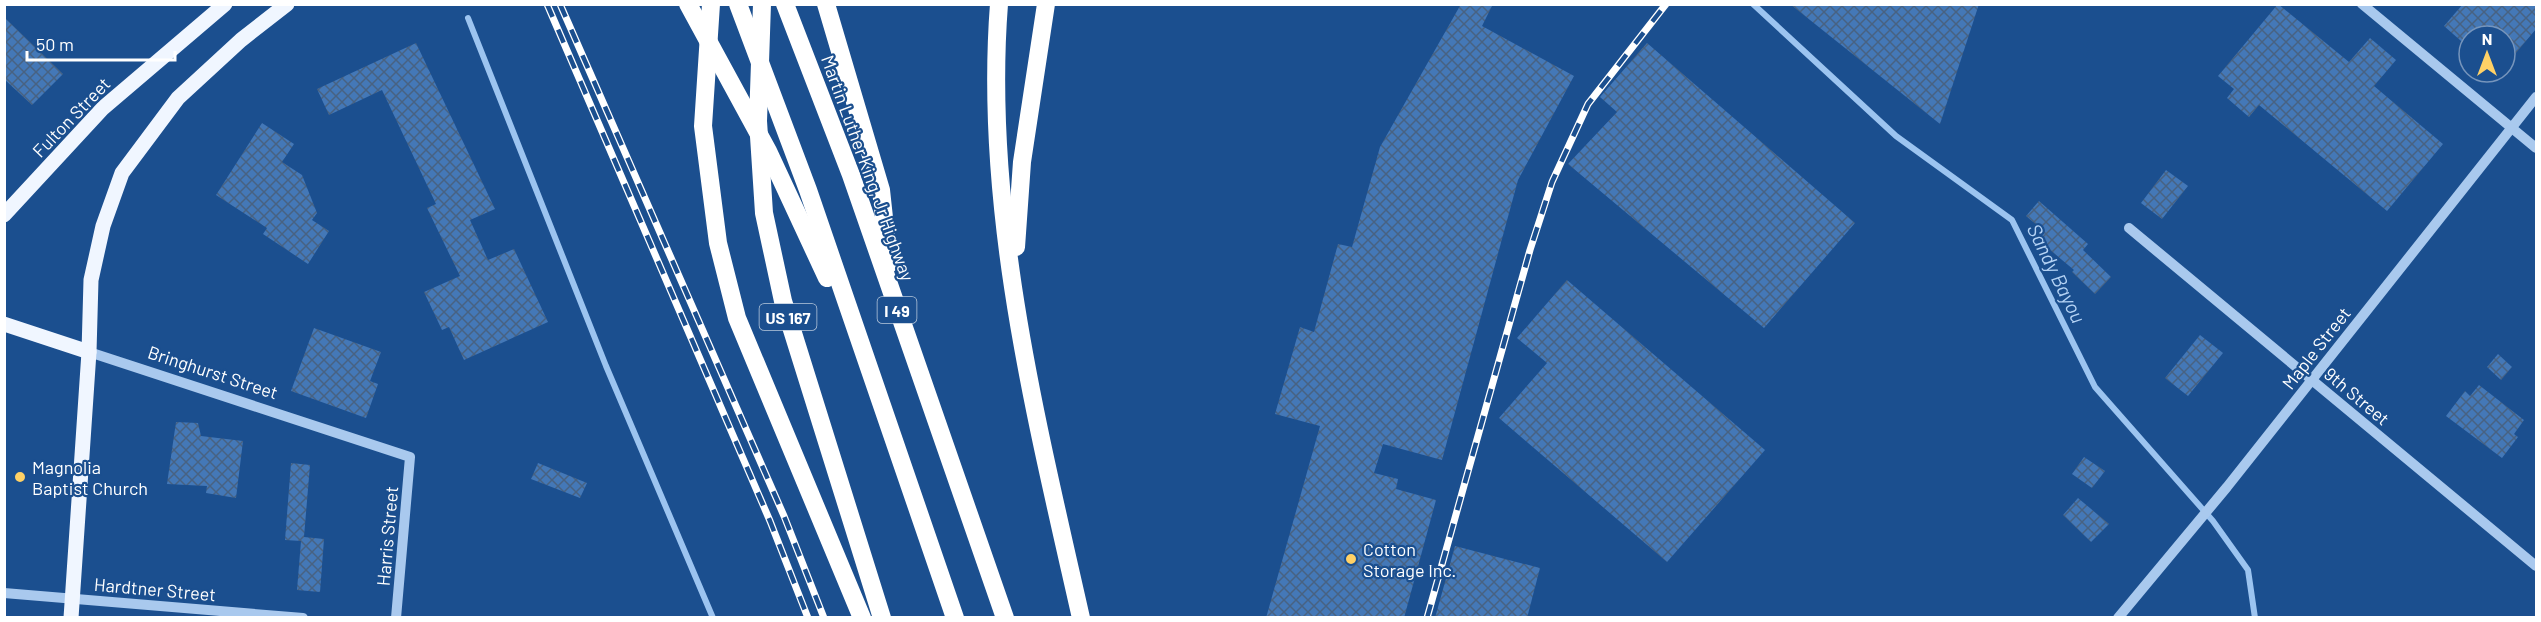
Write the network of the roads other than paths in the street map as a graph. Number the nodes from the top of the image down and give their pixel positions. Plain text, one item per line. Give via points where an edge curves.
1 (225, 4) edge
2 (287, 4) edge
3 (687, 4) edge
4 (711, 4) edge
5 (738, 4) edge
6 (762, 4) edge
7 (785, 4) edge
8 (826, 4) edge
9 (999, 4) edge
10 (1046, 4) edge
11 (2362, 4) edge
12 (2536, 98) edge
13 (2512, 128) junction
14 (2536, 148) edge
15 (4, 215) edge
16 (2129, 228) dead end
17 (1013, 290) junction
18 (892, 298) junction
19 (4, 324) edge
20 (89, 352) junction
21 (868, 366) junction
22 (2312, 380) junction
23 (410, 457) joint
24 (2536, 566) edge
25 (4, 592) edge
26 (73, 599) junction
27 (71, 618) edge
28 (303, 618) edge
29 (396, 618) edge
30 (862, 618) edge
31 (882, 618) edge
32 (956, 618) edge
33 (1005, 618) edge
34 (1080, 618) edge
35 (2118, 618) edge

1 - 15 main road, Fulton Street via 103,108
2 - 20 main road via 178,98 122,173 103,226 91,280
3 - 21 highway via 768,152
4 - 30 highway, bridge via 703,126 718,243 737,318
5 - 21 highway, I 49 via 808,190
6 - 31 highway, US 167, bridge via 759,122 764,213 783,301
7 - 18 highway, Martin Luther King, Jr Highway / I 49 via 851,175
8 - 18 highway via 881,190
9 - 17 highway via 995,61 997,150
10 - 17 highway via 1022,162
11 - 13 street
12 - 13 street, Maple Street
13 - 14 street
13 - 22 street, Maple Street
16 - 22 street, 9th Street
17 - 34 highway
18 - 33 highway, Martin Luther King, Jr Highway / I 49
19 - 20 main road, Bringhurst Street
20 - 23 street, Bringhurst Street
20 - 26 main road
21 - 32 highway, I 49
22 - 24 street, 9th Street
22 - 35 street, Maple Street
23 - 29 street, Harris Street
25 - 26 street, Hardtner Street
26 - 27 main road
26 - 28 street, Hardtner Street

